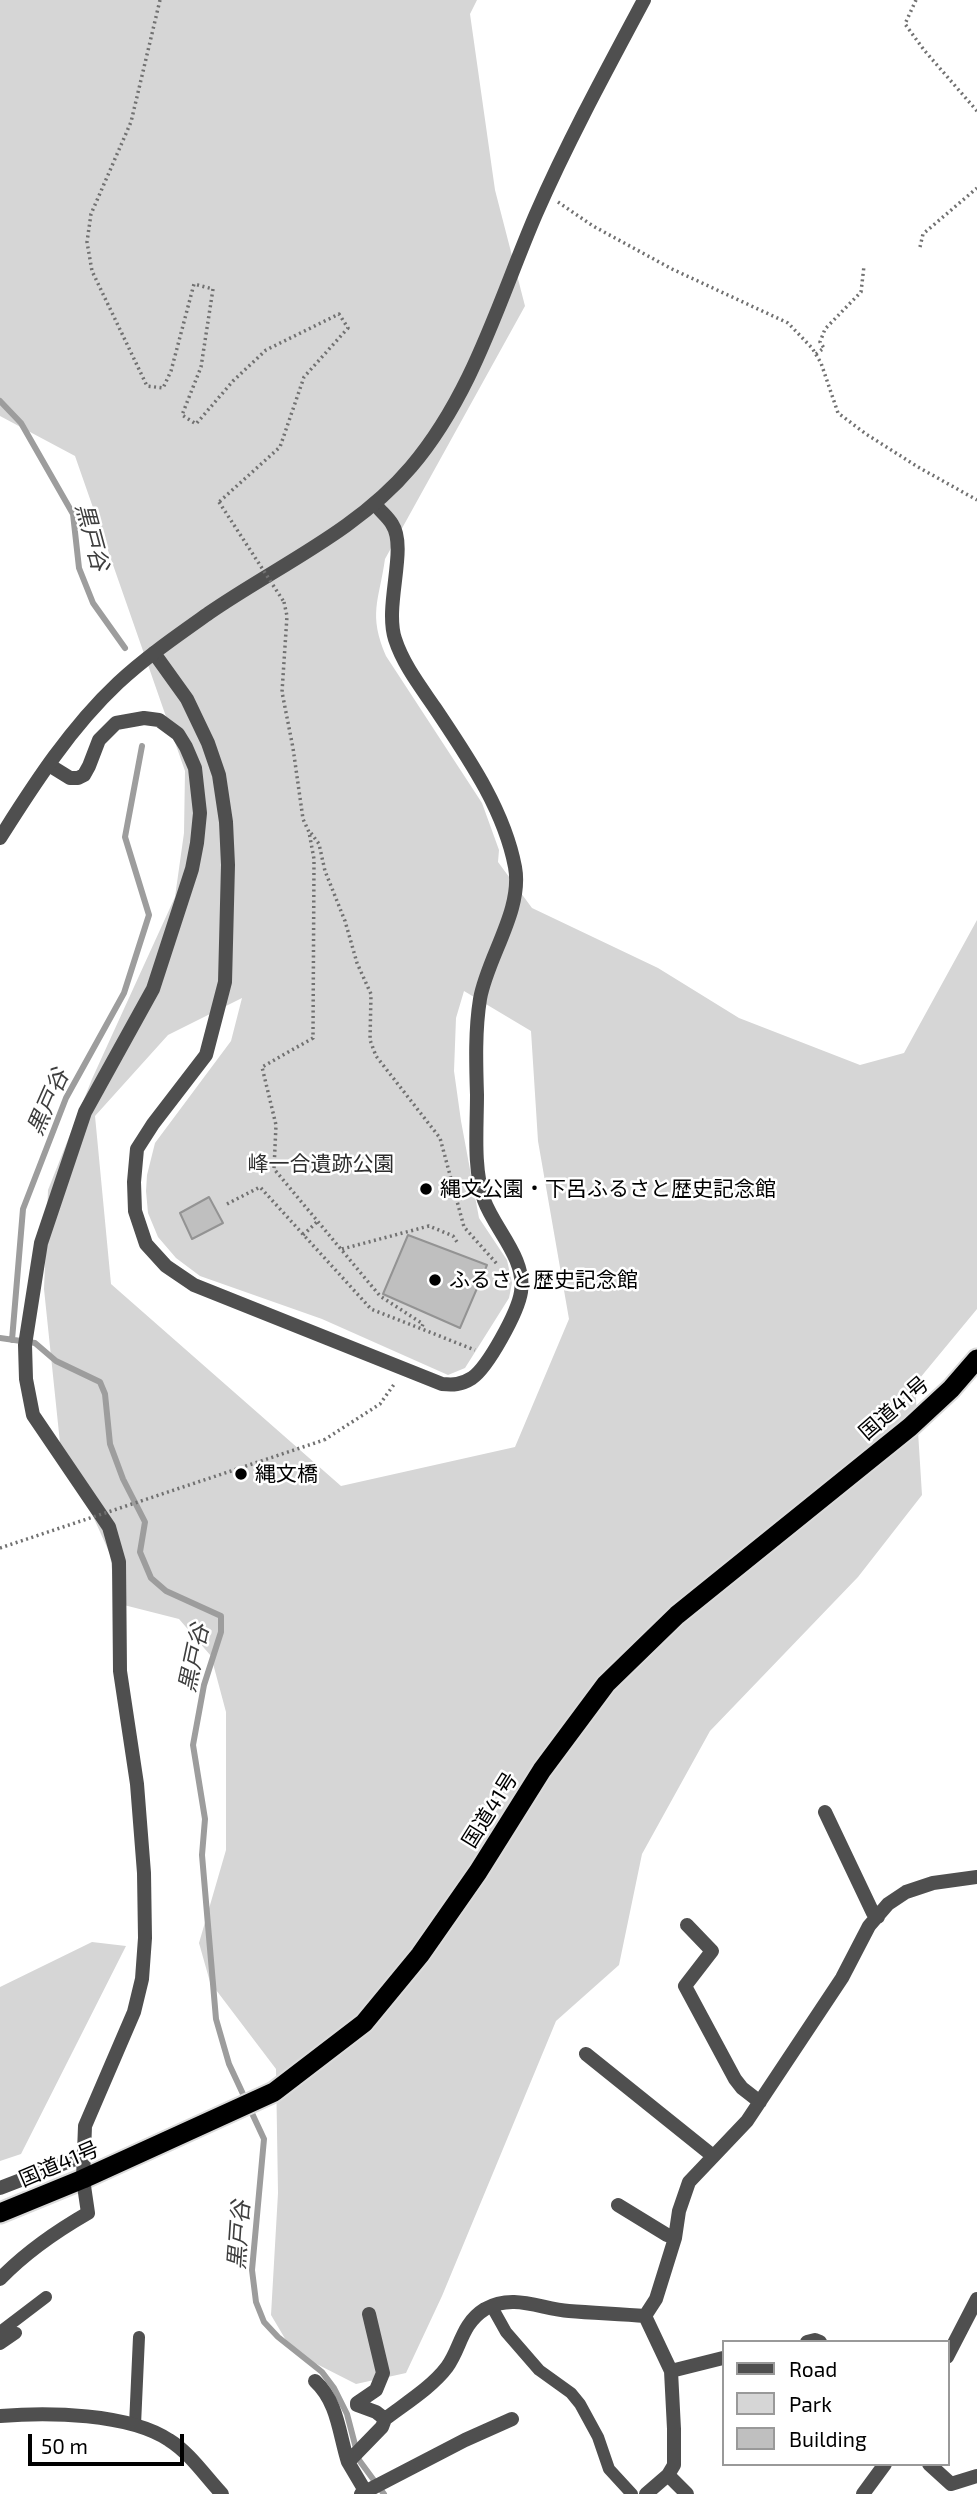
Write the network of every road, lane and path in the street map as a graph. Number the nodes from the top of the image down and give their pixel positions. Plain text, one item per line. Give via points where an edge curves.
1 (160, 0) edge
2 (643, 0) edge
3 (916, 0) edge
4 (977, 111) edge
5 (977, 188) edge
6 (555, 200) dead end
7 (920, 247) dead end
8 (863, 266) dead end
9 (816, 354) junction
10 (977, 500) edge
11 (375, 504) junction
12 (154, 653) junction
13 (49, 765) junction
14 (309, 832) junction
15 (0, 838) edge
16 (228, 1204) dead end
17 (318, 1221) junction
18 (303, 1235) junction
19 (457, 1242) dead end
20 (342, 1249) junction
21 (500, 1271) dead end
22 (421, 1329) junction
23 (480, 1339) dead end
24 (474, 1350) junction
25 (490, 1356) junction
26 (977, 1359) edge
27 (405, 1369) junction
28 (0, 1548) edge
29 (825, 1812) dead end
30 (977, 1877) edge
31 (878, 1917) junction
32 (687, 1926) dead end
33 (586, 2053) dead end
34 (760, 2102) junction
35 (83, 2156) junction
36 (713, 2156) junction
37 (83, 2179) junction
38 (0, 2188) edge
39 (618, 2205) dead end
40 (0, 2213) edge
41 (675, 2238) junction
42 (0, 2279) edge
43 (46, 2297) dead end
44 (977, 2300) edge
45 (492, 2307) junction
46 (369, 2314) dead end
47 (645, 2316) junction
48 (0, 2332) edge
49 (16, 2333) dead end
50 (139, 2337) dead end
51 (0, 2344) edge
52 (949, 2353) edge
53 (722, 2358) edge
54 (671, 2371) junction
55 (315, 2381) dead end
56 (0, 2416) edge
57 (386, 2419) junction
58 (512, 2419) dead end
59 (135, 2425) junction
60 (348, 2462) junction
61 (884, 2466) edge
62 (931, 2466) edge
63 (668, 2475) junction
64 (977, 2476) edge
65 (222, 2494) edge
66 (365, 2494) edge
67 (632, 2494) edge
68 (646, 2494) edge
69 (687, 2494) edge
70 (863, 2494) edge

1 - 14 path, bridge via 131,121 90,214 87,242 92,271 147,386 163,388 171,371 194,284 213,289 201,367 182,415 196,424 266,350 339,314 348,328 304,377 280,447 219,502 284,602 282,692 301,811
2 - 11 street via 555,170 468,378 428,445
3 - 4 path via 905,24
5 - 7 path via 923,234
6 - 9 path via 662,264 788,323
8 - 9 path via 861,292 825,329 820,342 824,348
9 - 10 path via 838,413
11 - 12 street
11 - 25 street via 396,533 391,615 395,639 408,668 482,783 516,870 514,899 480,997 477,1025 479,1167 484,1199 514,1255 521,1292
12 - 13 street via 87,716
12 - 27 street via 187,699 208,743 219,775 228,865 225,982 206,1055 137,1149 135,1211 146,1244 166,1266 194,1285
13 - 15 street
13 - 35 street via 78,779 89,766 99,740 116,723 159,720 178,734 186,747 195,768 200,813 192,869 153,989 85,1112 41,1243 25,1345 33,1415 109,1527 119,1562 120,1671 137,1784 144,1873 142,1979 134,2012 85,2126
14 - 17 path via 314,859 313,1038 262,1067 275,1125 274,1170
14 - 21 path via 318,844 371,994 370,1040 376,1056 440,1138 464,1227
16 - 18 path via 260,1187
17 - 18 path
17 - 20 path
18 - 22 path via 371,1309
19 - 20 path via 429,1226
20 - 22 path via 380,1296 423,1324
22 - 24 path
23 - 24 path
24 - 25 path
25 - 27 street via 473,1378 457,1385
26 - 37 highway, 国道41号 via 910,1427 677,1615 606,1684 542,1770 420,1955 364,2023 274,2092
27 - 28 path, bridge via 380,1404 324,1440
29 - 31 street
30 - 31 street via 906,1892
31 - 34 street
32 - 34 street via 712,1951 685,1986 736,2079
33 - 36 street
34 - 36 street
35 - 37 street
35 - 38 street
36 - 41 street via 690,2182
37 - 40 highway, 国道41号
37 - 42 street via 89,2213 50,2235
39 - 41 street
41 - 47 street via 656,2299
43 - 48 lane
44 - 52 street
45 - 47 street via 525,2302 561,2310
45 - 57 street via 464,2330 449,2365 436,2379
45 - 67 lane via 532,2363 580,2404 609,2469
46 - 57 street via 383,2373 376,2390 357,2405
47 - 54 street
49 - 51 lane
50 - 59 lane
53 - 54 street
54 - 63 street via 674,2465
55 - 60 street via 331,2403
56 - 59 street via 46,2412
57 - 60 street
58 - 66 street
59 - 65 street via 180,2448
60 - 66 street
61 - 70 street
62 - 64 street via 951,2484
63 - 68 street
63 - 69 street

